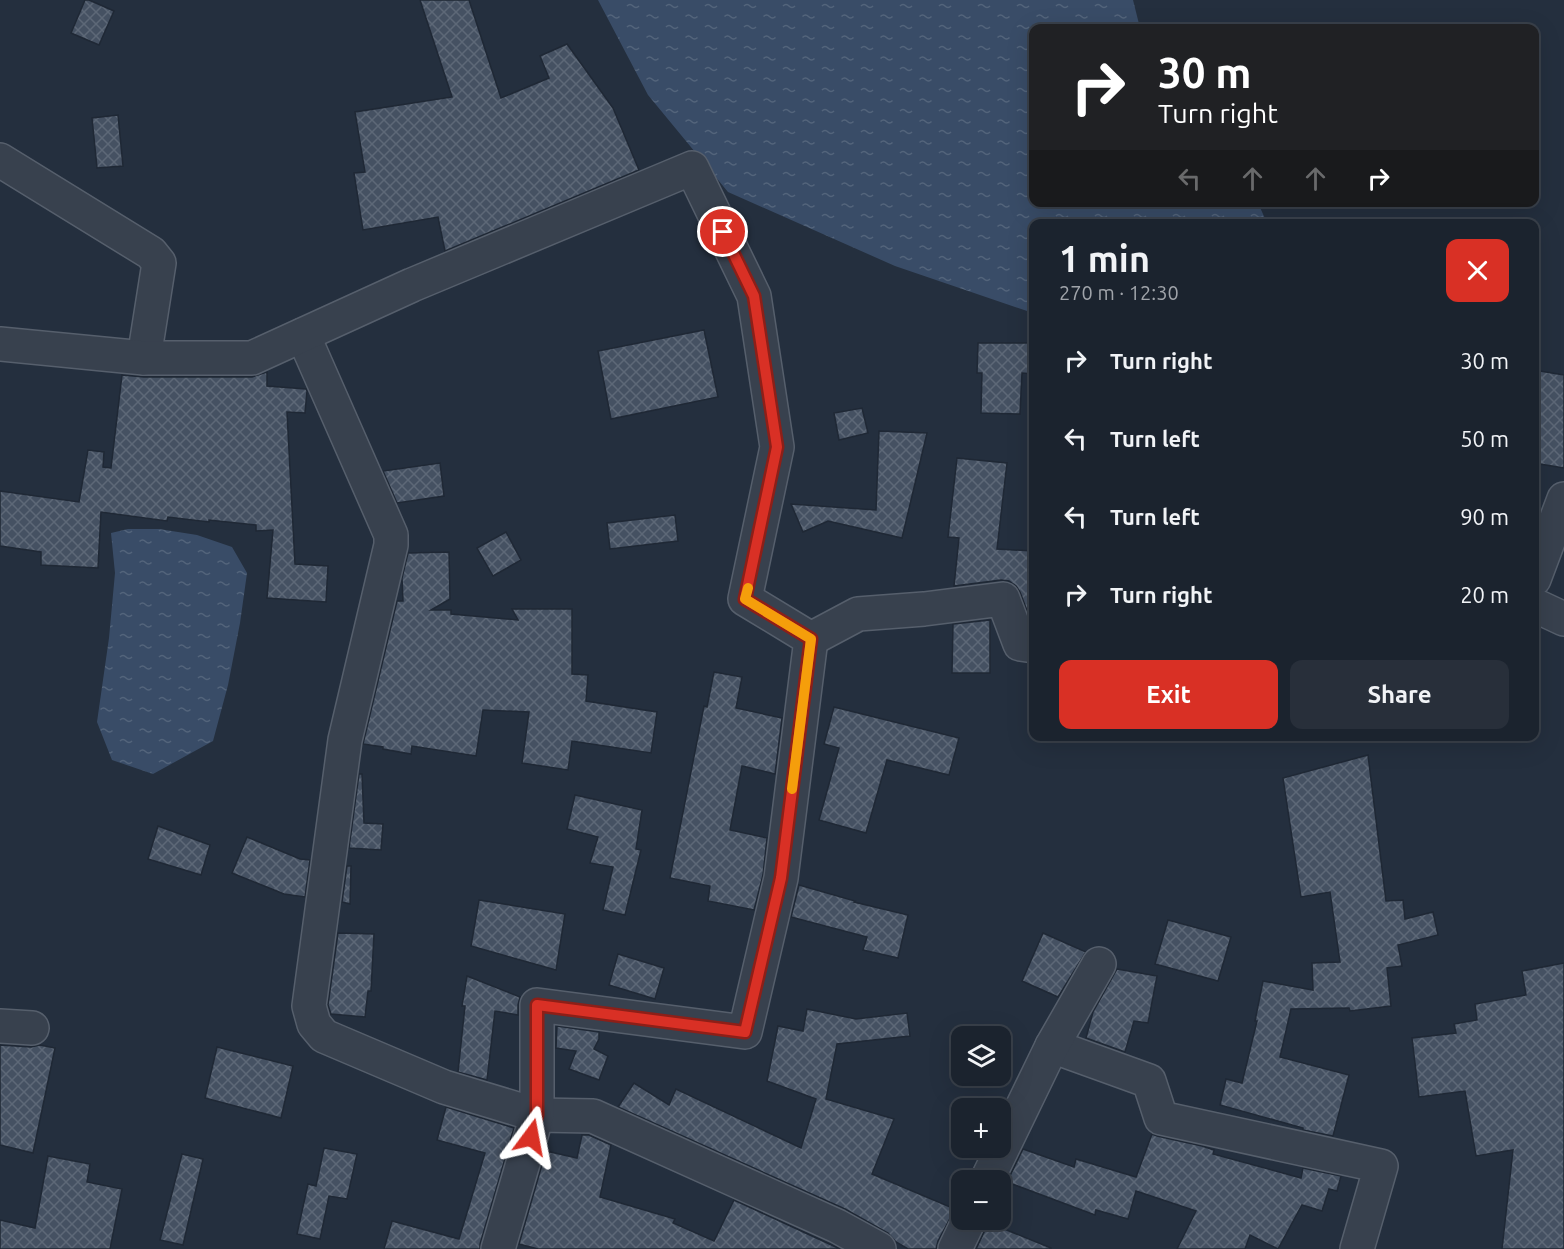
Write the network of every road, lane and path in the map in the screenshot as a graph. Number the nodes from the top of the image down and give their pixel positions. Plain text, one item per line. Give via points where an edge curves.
1 (0, 160) edge
2 (303, 335) junction
3 (0, 344) edge
4 (144, 358) junction
5 (1564, 499) edge
6 (1539, 566) edge
7 (1539, 607) edge
8 (1564, 619) edge
9 (811, 639) junction
10 (1029, 645) edge
11 (1099, 964) dead end
12 (1052, 1046) junction
13 (537, 1115) junction
14 (992, 1170) edge
15 (964, 1230) edge
16 (498, 1249) edge
17 (879, 1249) edge
18 (955, 1249) edge
19 (1358, 1249) edge

1 - 4 street via 151,253 159,263
2 - 4 street via 252,358
2 - 9 street via 692,168 754,296 777,447 745,599
2 - 13 street via 391,536 345,741 309,1006 314,1024 324,1036 444,1086
3 - 4 street
5 - 6 street
7 - 8 street
9 - 10 street via 858,614 1003,599 1020,644
9 - 13 street via 781,878 745,1032 537,1005
11 - 12 street
12 - 14 street
12 - 19 street via 1149,1081 1161,1118 1381,1166
13 - 16 street
13 - 17 street via 593,1116
15 - 18 street

